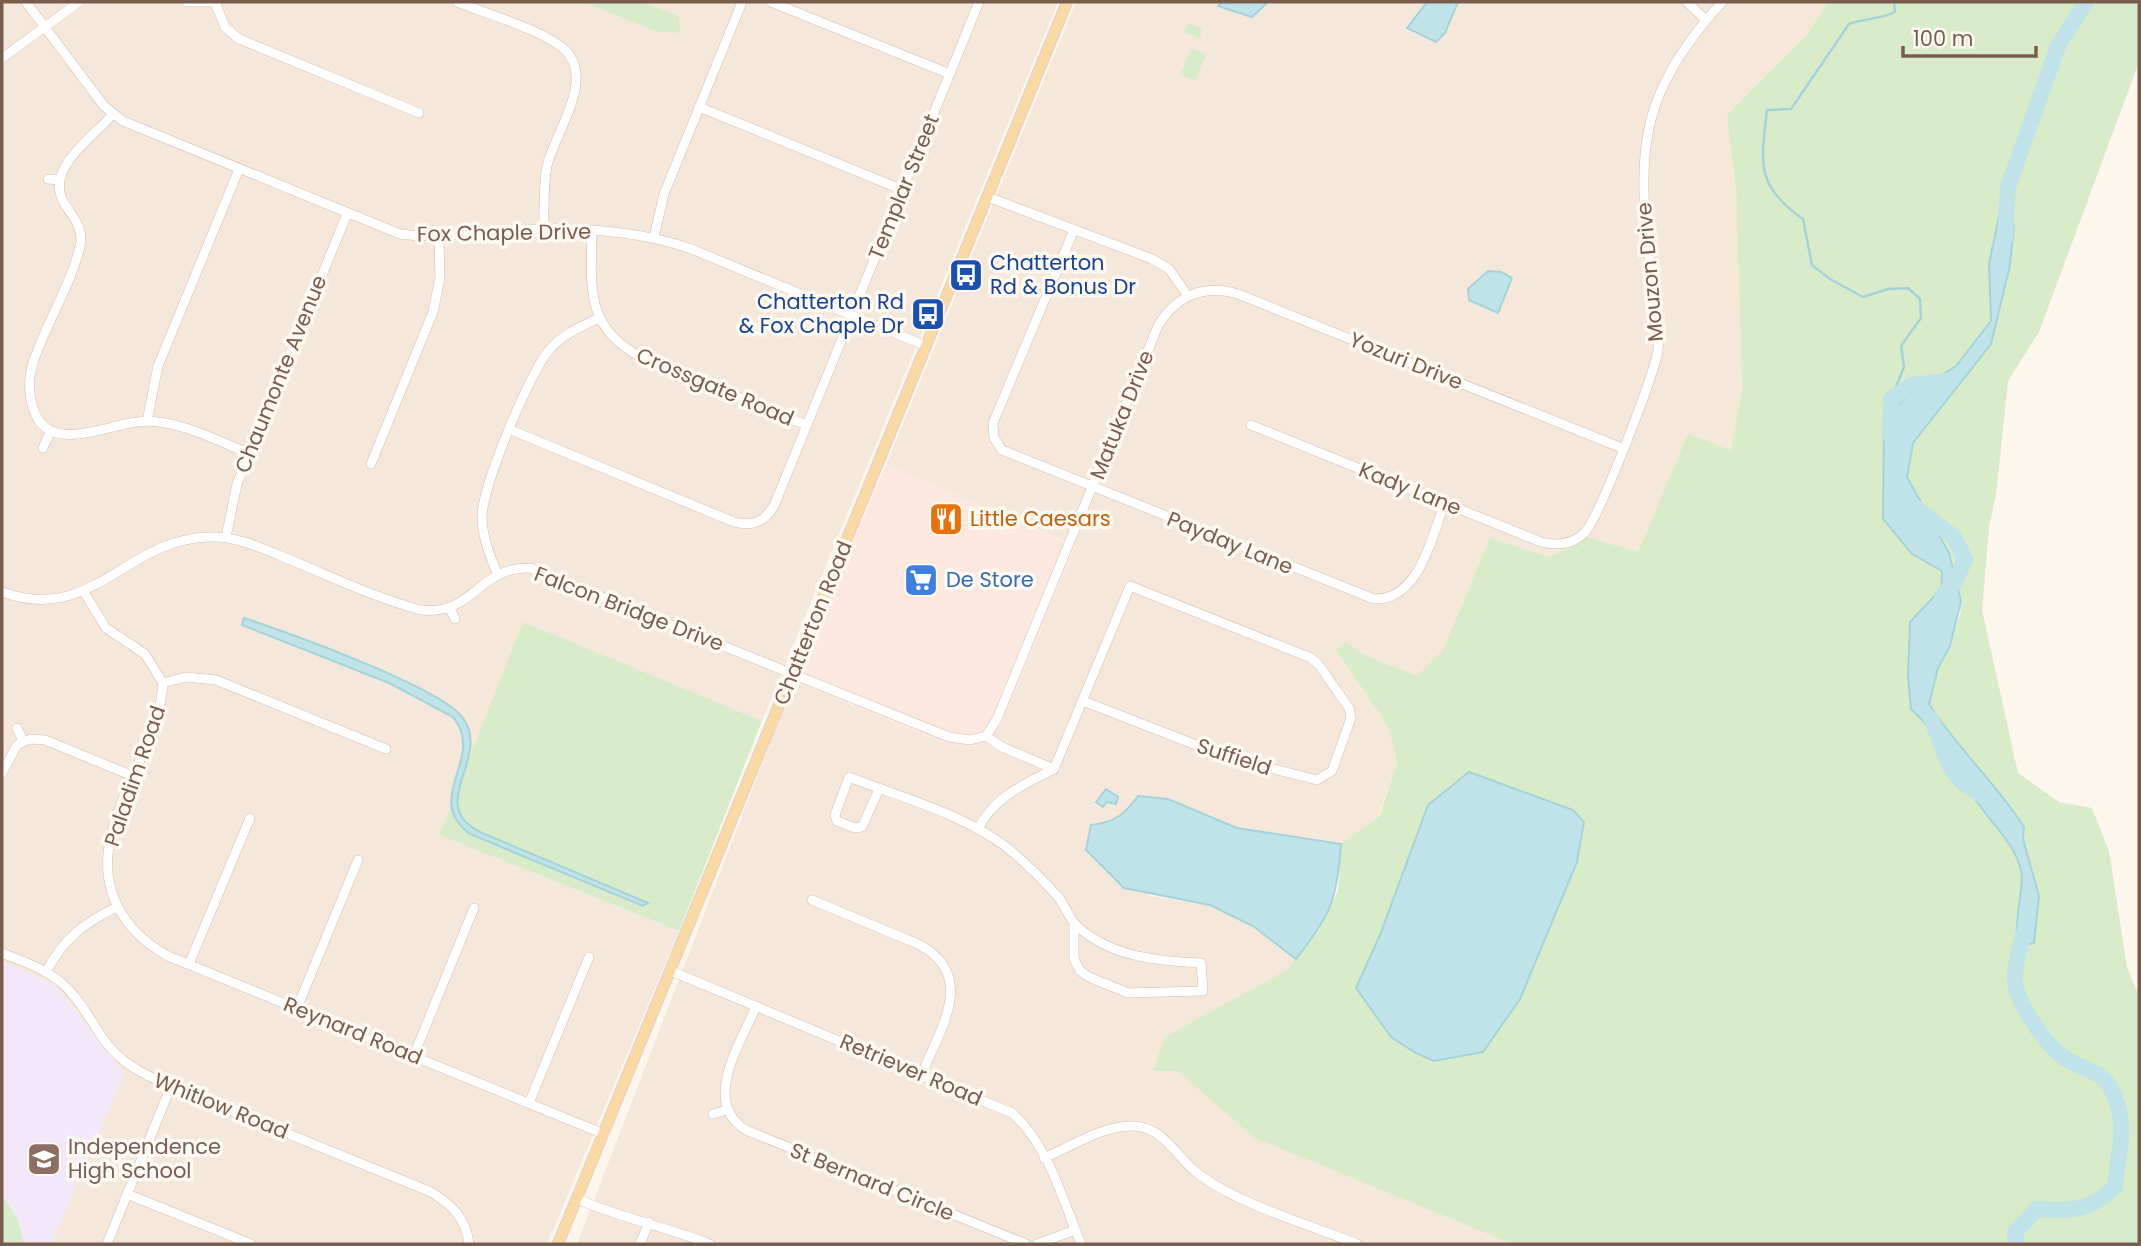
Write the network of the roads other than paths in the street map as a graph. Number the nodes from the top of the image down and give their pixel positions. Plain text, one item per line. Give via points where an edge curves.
1 (26, 2) edge
2 (79, 2) edge
3 (187, 2) edge
4 (216, 2) edge
5 (457, 2) edge
6 (742, 2) edge
7 (771, 2) edge
8 (979, 2) edge
9 (1067, 2) edge
10 (1687, 2) edge
11 (1722, 2) edge
12 (1706, 20) junction
13 (44, 26) junction
14 (2, 58) edge
15 (950, 74) junction
16 (699, 107) junction
17 (419, 113) dead end
18 (113, 114) junction
19 (239, 169) junction
20 (48, 179) dead end
21 (59, 180) junction
22 (903, 190) junction
23 (988, 197) junction
24 (347, 214) junction
25 (1074, 230) junction
26 (544, 231) junction
27 (592, 232) junction
28 (439, 237) junction
29 (654, 237) junction
30 (1188, 296) junction
31 (851, 315) junction
32 (599, 318) junction
33 (926, 346) junction
34 (147, 421) junction
35 (806, 425) junction
36 (1251, 425) dead end
37 (511, 430) junction
38 (50, 432) junction
39 (43, 448) dead end
40 (1622, 448) junction
41 (248, 453) junction
42 (371, 464) dead end
43 (1093, 487) junction
44 (1445, 503) junction
45 (226, 537) junction
46 (1571, 542) joint
47 (497, 573) junction
48 (2, 592) edge
49 (84, 592) junction
50 (450, 609) junction
51 (454, 619) dead end
52 (792, 674) junction
53 (163, 683) junction
54 (1083, 701) junction
55 (17, 728) dead end
56 (986, 736) junction
57 (23, 741) junction
58 (386, 749) dead end
59 (1054, 769) junction
60 (2, 773) edge
61 (133, 776) junction
62 (879, 789) junction
63 (250, 818) dead end
64 (978, 829) junction
65 (358, 860) dead end
66 (812, 900) dead end
67 (117, 907) junction
68 (474, 908) dead end
69 (1074, 923) junction
70 (2, 953) edge
71 (589, 957) dead end
72 (189, 964) junction
73 (671, 971) junction
74 (46, 972) junction
75 (756, 1006) junction
76 (298, 1008) junction
77 (414, 1055) junction
78 (922, 1074) junction
79 (171, 1086) junction
80 (529, 1102) junction
81 (727, 1110) junction
82 (713, 1114) dead end
83 (604, 1135) junction
84 (1044, 1158) junction
85 (127, 1194) junction
86 (577, 1199) junction
87 (649, 1222) junction
88 (1075, 1230) junction
89 (107, 1244) edge
90 (251, 1244) edge
91 (469, 1244) edge
92 (558, 1244) edge
93 (640, 1244) edge
94 (710, 1244) edge
95 (1026, 1244) edge
96 (1037, 1244) edge
97 (1081, 1244) edge
98 (1357, 1244) edge

1 - 13 street, Fox Chaple Drive
2 - 13 street
3 - 4 street
4 - 17 street via 225,27 239,39
5 - 26 street via 552,41 575,65 574,94 546,173
6 - 16 street
7 - 15 street
8 - 15 street, Templar Street
9 - 23 main road, Chatterton Road
10 - 12 street
11 - 12 street, Mouzon Drive
12 - 40 street, Mouzon Drive via 1662,88 1647,137 1643,193 1658,350
13 - 14 street
13 - 18 street, Fox Chaple Drive
15 - 22 street, Templar Street
16 - 22 street
16 - 29 street via 664,194
18 - 19 street, Fox Chaple Drive
18 - 21 street via 67,163
19 - 24 street, Fox Chaple Drive
19 - 34 street via 158,366
20 - 21 street
21 - 38 street via 60,192 80,227 81,242 30,378 33,408
22 - 31 street, Templar Street
23 - 25 street
23 - 33 main road, Chatterton Road
24 - 28 street, Fox Chaple Drive via 400,234
24 - 41 street, Chaumonte Avenue
25 - 30 street via 1152,259 1169,269
25 - 43 street, Payday Lane via 992,429 1002,450
26 - 27 street, Fox Chaple Drive
26 - 28 street, Fox Chaple Drive
27 - 29 street, Fox Chaple Drive
27 - 32 street, Crossgate Road via 591,292
28 - 42 street via 440,278 433,312
29 - 31 street, Fox Chaple Drive
30 - 40 street, Yozuri Drive via 1213,290 1238,294
30 - 43 street, Matuka Drive via 1171,308 1158,326
31 - 33 street, Fox Chaple Drive
31 - 35 street, Templar Street
32 - 35 street, Crossgate Road via 628,350
32 - 37 street via 550,348 537,367
33 - 52 main road, Chatterton Road
34 - 38 street via 71,435
34 - 41 street via 186,429
35 - 37 street, Templar Street via 774,506 757,522 734,522
36 - 44 street, Kady Lane
37 - 47 street via 482,510 488,553
38 - 39 street
40 - 46 street, Mouzon Drive via 1594,519 1585,533
41 - 45 street, Chaumonte Avenue via 231,502
43 - 44 street, Payday Lane via 1374,599 1395,596 1411,584
43 - 56 street, Matuka Drive
44 - 46 street, Kady Lane via 1541,542
45 - 49 street via 168,544
45 - 50 street via 412,608
47 - 50 street
47 - 52 street, Falcon Bridge Drive via 520,568 542,571
48 - 49 street via 41,601
49 - 53 street, Paladim Road via 106,628 145,654
50 - 51 street
52 - 56 street, Falcon Bridge Drive via 949,737 970,740
52 - 73 main road, Chatterton Road
53 - 58 street via 186,677 216,680
53 - 61 street, Paladim Road via 156,720
54 - 54 street, Suffield via 1130,586 1311,659 1320,665 1351,718 1332,771 1317,780 1227,757
54 - 59 street
55 - 57 street
56 - 59 street
57 - 60 street via 12,750
57 - 61 street via 45,740
59 - 64 street via 1006,794 991,807
61 - 67 street, Paladim Road via 107,851
62 - 62 street via 862,827 837,821 835,815 849,777
62 - 64 street
63 - 72 street
64 - 69 street via 1037,875
65 - 76 street
66 - 78 street via 918,944 945,967 950,1001
67 - 72 street, Reynard Road via 142,939
67 - 74 street via 78,928
68 - 77 street
69 - 69 street via 1074,959 1080,971 1091,978 1128,993 1203,991 1201,962 1127,954
70 - 74 street, Whitlow Road
71 - 80 street
72 - 76 street, Reynard Road
73 - 75 street, Retriever Road
73 - 83 main road, Chatterton Road
74 - 79 street, Whitlow Road via 79,1002 122,1060
75 - 78 street, Retriever Road
75 - 81 street via 725,1082
76 - 77 street, Reynard Road
77 - 80 street, Reynard Road
78 - 84 street, Retriever Road via 1012,1113 1027,1128
79 - 85 street
79 - 91 street, Whitlow Road via 431,1192 452,1205 466,1226
80 - 83 street, Reynard Road
81 - 82 street
81 - 95 street, St Bernard Circle via 746,1130
83 - 86 main road, Chatterton Road
84 - 88 street, Retriever Road
84 - 98 street via 1112,1130 1146,1128 1162,1136 1185,1163 1215,1186
85 - 89 street
85 - 90 street
86 - 87 street via 609,1213
86 - 92 main road, Chatterton Road
87 - 93 street
87 - 94 street
88 - 96 street
88 - 97 street, Retriever Road

